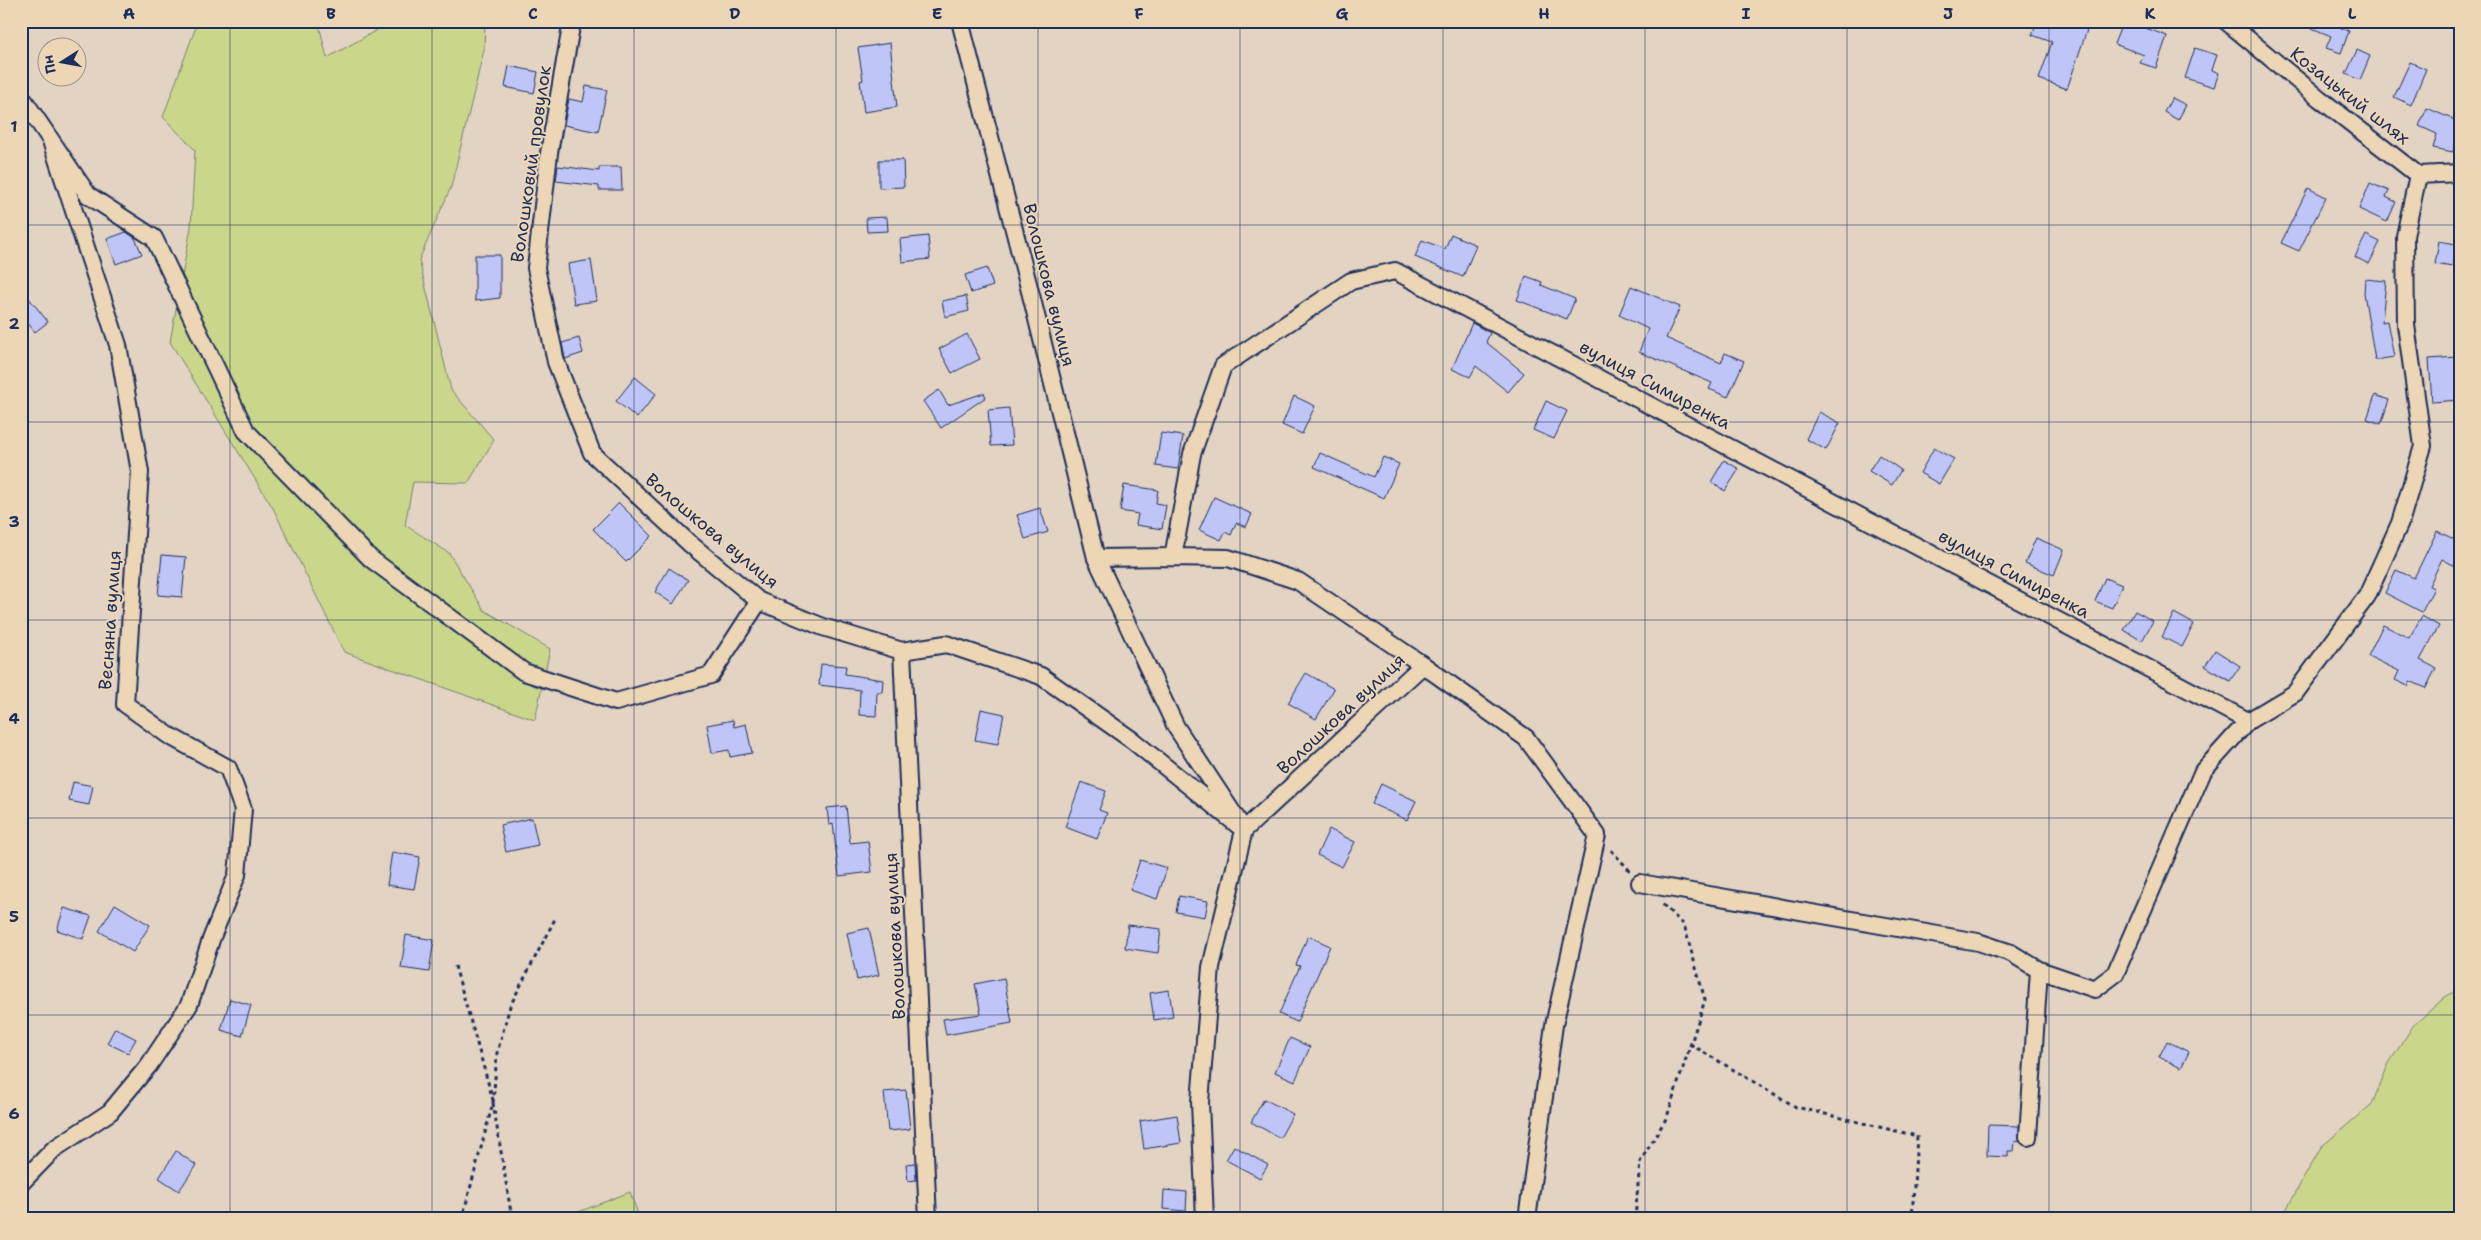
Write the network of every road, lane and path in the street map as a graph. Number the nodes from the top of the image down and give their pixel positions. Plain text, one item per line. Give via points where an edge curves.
1 (572, 21) edge
2 (960, 21) edge
3 (2226, 21) edge
4 (21, 96) edge
5 (52, 144) junction
6 (2460, 173) edge
7 (2418, 175) junction
8 (592, 453) joint
9 (1173, 556) junction
10 (1096, 558) junction
11 (759, 601) junction
12 (902, 651) junction
13 (1423, 665) junction
14 (2248, 721) junction
15 (1244, 830) junction
16 (1597, 835) junction
17 (1640, 883) junction
18 (556, 917) dead end
19 (455, 966) dead end
20 (2039, 970) junction
21 (1690, 1044) junction
22 (493, 1103) junction
23 (2028, 1138) dead end
24 (21, 1183) edge
25 (462, 1219) edge
26 (512, 1219) edge
27 (928, 1219) edge
28 (1205, 1219) edge
29 (1527, 1219) edge
30 (1635, 1219) edge
31 (1912, 1219) edge

1 - 8 street, Волошковий провулок via 549,153 536,268 556,362
2 - 10 street, Волошкова вулиця
3 - 7 street, Козацький шлях
4 - 5 street, Весняна вулиця
5 - 11 street, Весняна вулиця via 88,196 154,238 246,431 371,559 524,672 616,702 711,675
5 - 24 street, Весняна вулиця via 118,345 140,472 125,704 168,735 228,768 243,809 237,875 189,1005 149,1065 110,1112 54,1149
6 - 7 street
7 - 14 street via 2405,236 2406,325 2423,446 2400,523 2366,596 2295,693
8 - 11 street, Волошкова вулиця via 688,542
9 - 10 street, Волошкова вулиця
9 - 13 street, Волошкова вулиця via 1228,558 1298,580
9 - 14 street, вулиця Симиренка via 1192,454 1224,366 1351,281 1395,270
10 - 15 street, Волошкова вулиця via 1176,727
11 - 12 street, Волошкова вулиця via 823,628
12 - 15 street, Волошкова вулиця via 946,644 1041,676 1132,740
12 - 27 street, Волошкова вулиця
13 - 15 street, Волошкова вулиця
13 - 16 street via 1526,738
14 - 20 street via 2203,771 2115,974 2095,989
15 - 28 street via 1211,967 1200,1102
16 - 17 path
16 - 29 street via 1554,1025
17 - 20 street via 1978,942 2011,953
17 - 21 path via 1684,925 1705,1000
18 - 22 path via 510,1006 497,1053
19 - 22 path
20 - 23 street
21 - 30 path via 1667,1117 1640,1162
21 - 31 path via 1796,1107 1917,1136
22 - 25 path
22 - 26 path

